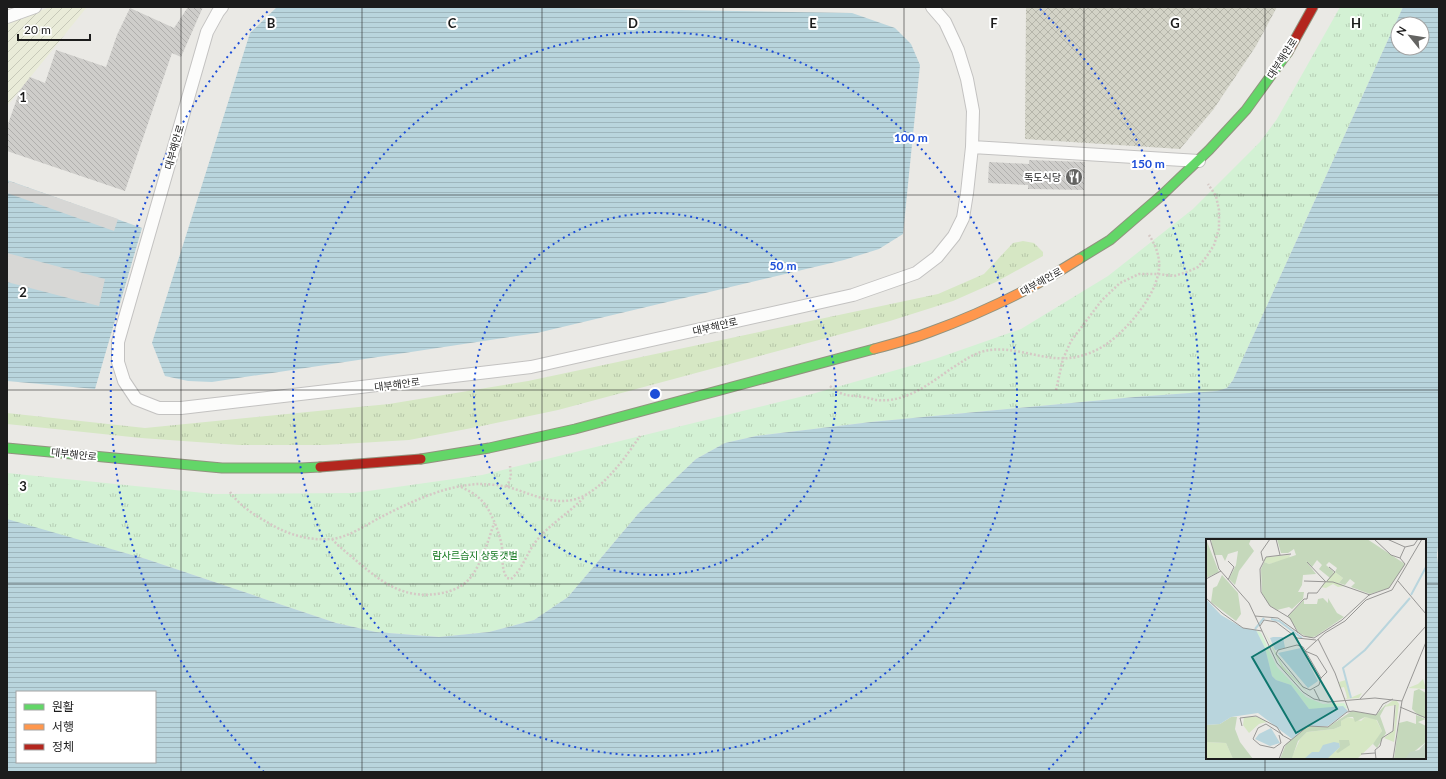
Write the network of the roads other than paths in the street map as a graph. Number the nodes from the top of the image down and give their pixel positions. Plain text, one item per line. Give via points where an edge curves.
1 (35, 7) edge
2 (222, 7) edge
3 (932, 7) edge
4 (1313, 7) edge
5 (7, 18) edge
6 (972, 147) junction
7 (1199, 161) junction
8 (7, 448) edge

1 - 5 lane
2 - 6 lane, 대부해안로 via 207,32 118,342 118,362 124,381 136,399 159,408 181,408 531,367 853,295 916,273 937,257 954,236 963,218
3 - 6 lane, 대부해안로 via 945,22 958,50 973,111
4 - 7 street, 대부해안로 via 1282,60 1246,110
6 - 7 lane
7 - 8 street, 대부해안로 via 1110,240 1056,274 1001,303 929,333 865,352 576,429 489,448 416,460 301,468 222,468

